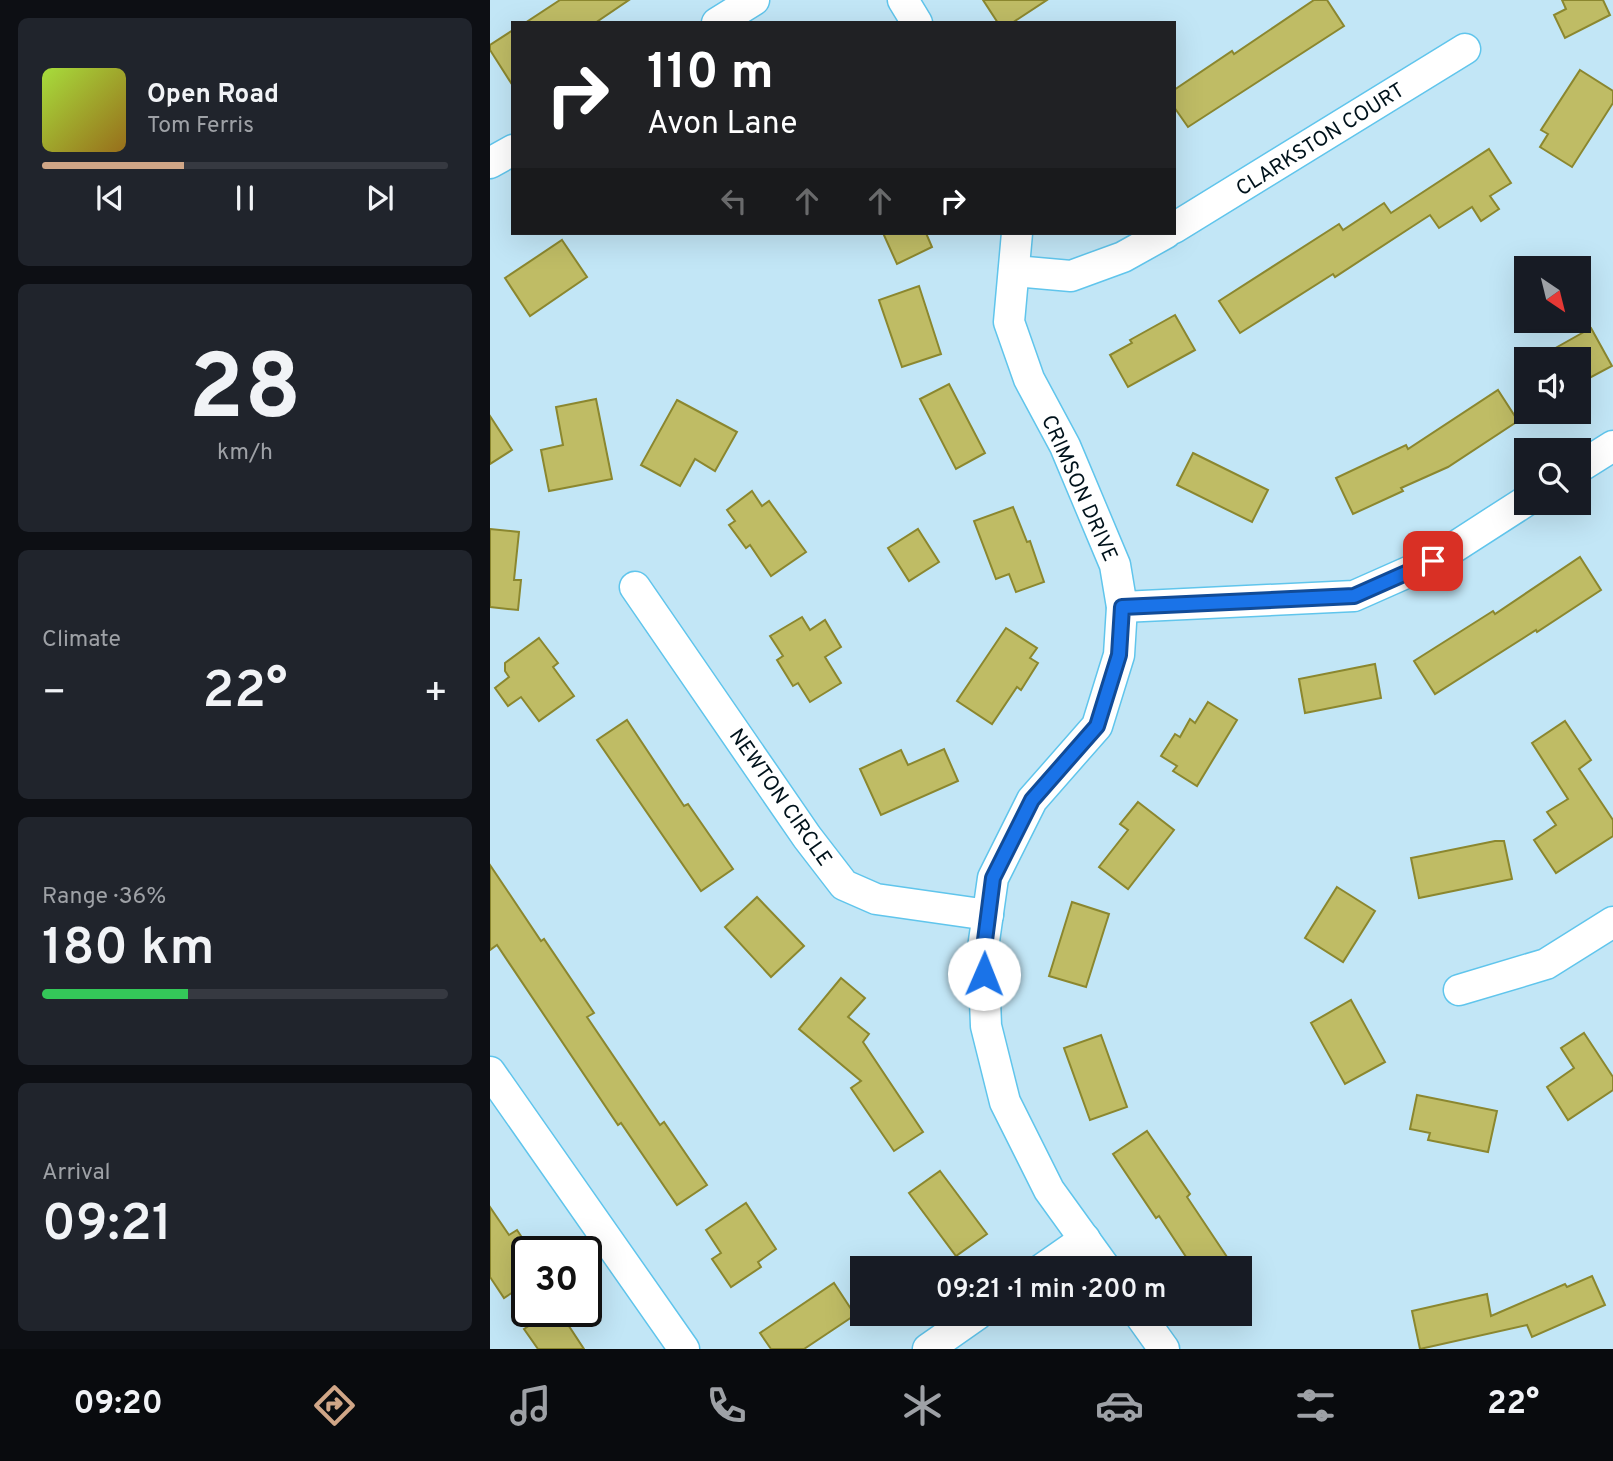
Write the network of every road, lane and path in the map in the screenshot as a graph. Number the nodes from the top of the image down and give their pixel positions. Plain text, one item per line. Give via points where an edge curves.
1 (754, 0) edge
2 (903, 0) edge
3 (720, 21) edge
4 (916, 21) edge
5 (1465, 49) dead end
6 (511, 151) edge
7 (490, 163) edge
8 (1176, 227) edge
9 (1017, 235) edge
10 (1162, 235) edge
11 (1013, 271) junction
12 (1613, 446) edge
13 (1591, 460) edge
14 (1514, 509) edge
15 (635, 587) dead end
16 (1122, 607) junction
17 (988, 915) junction
18 (1613, 922) edge
19 (1459, 990) dead end
20 (490, 1072) edge
21 (1085, 1239) junction
22 (1061, 1256) edge
23 (1097, 1256) edge
24 (961, 1326) edge
25 (1148, 1326) edge
26 (684, 1349) edge
27 (928, 1349) edge
28 (1164, 1349) edge

1 - 3 street
2 - 4 street
5 - 8 street, CLARKSTON COURT
6 - 7 street
9 - 11 street, CRIMSON DRIVE
10 - 11 street via 1123,257 1070,276
11 - 16 street, CRIMSON DRIVE via 1009,322 1029,379 1065,446 1115,565
12 - 13 street
14 - 16 street via 1433,561 1354,596
15 - 17 street, NEWTON CIRCLE via 844,884 876,899
16 - 17 street, CRIMSON DRIVE via 1119,655 1097,726 1032,800 993,878
17 - 21 street, CRIMSON DRIVE via 986,1026 1005,1102 1049,1190
18 - 19 street via 1546,964
20 - 26 street
21 - 22 street
21 - 23 street, CRIMSON DRIVE
24 - 27 street
25 - 28 street

